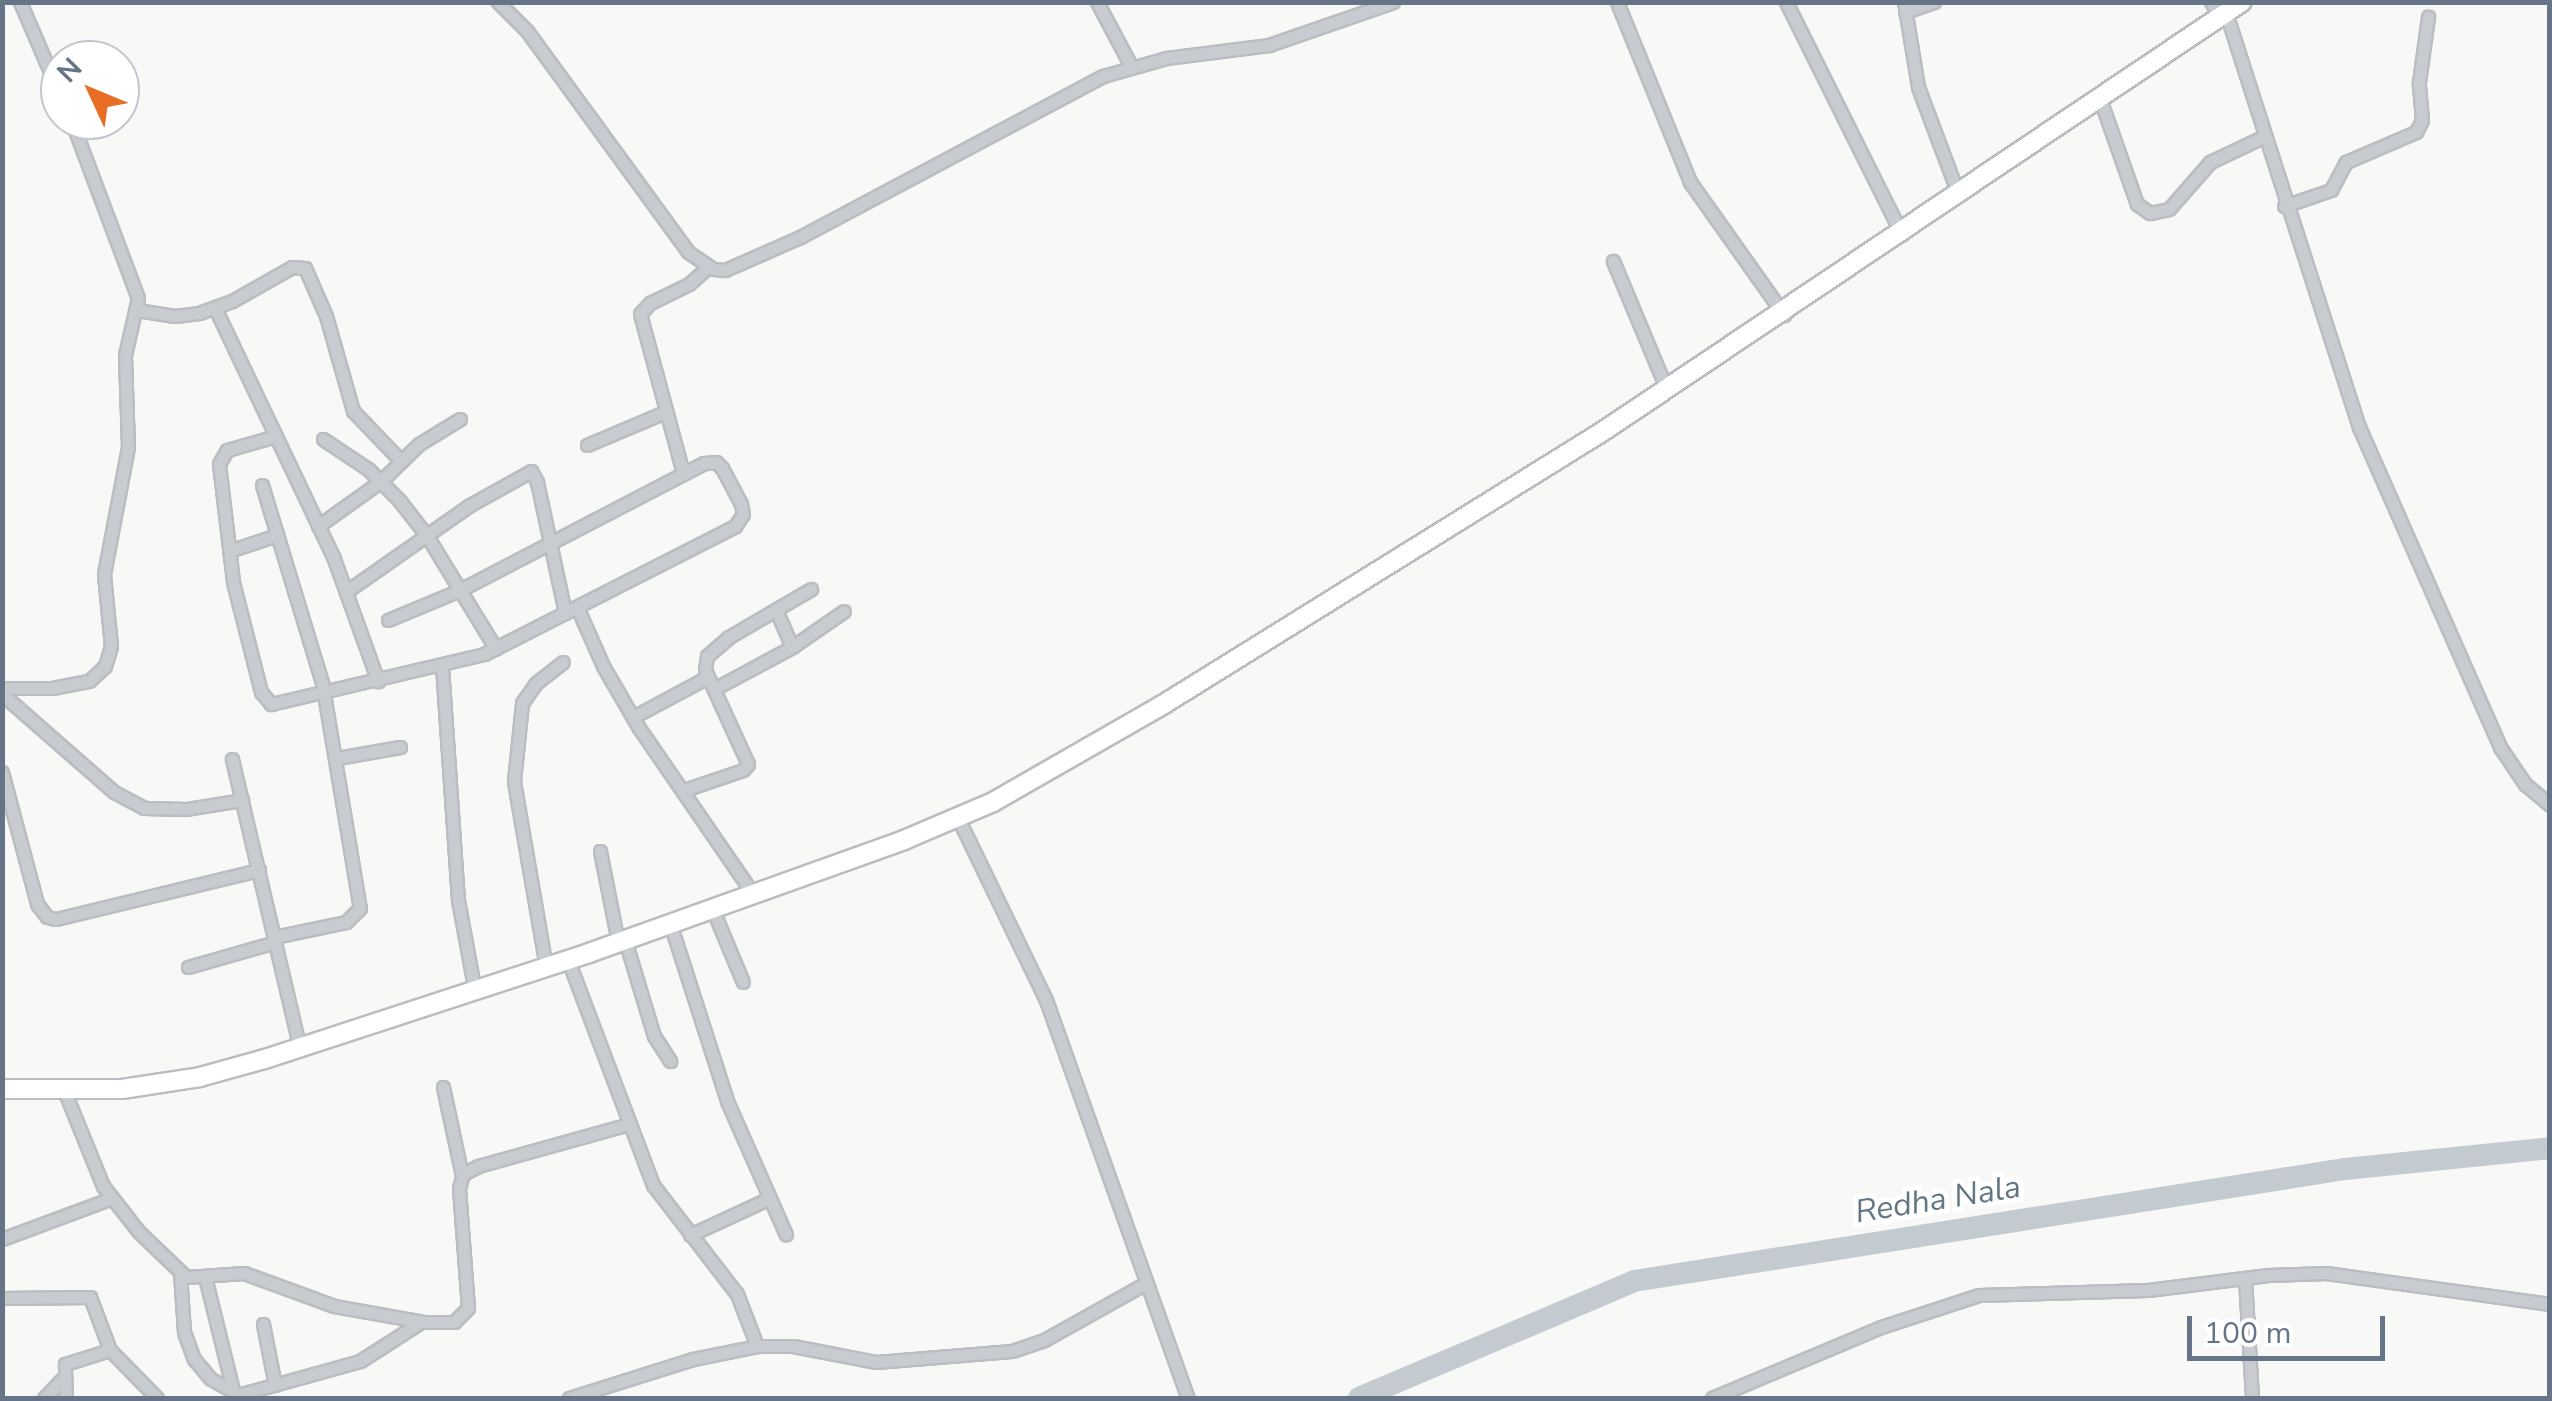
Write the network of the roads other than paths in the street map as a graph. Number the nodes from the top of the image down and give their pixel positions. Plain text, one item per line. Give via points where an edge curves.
1 (20, 2) edge
2 (498, 2) edge
3 (1097, 2) edge
4 (1617, 2) edge
5 (1786, 2) edge
6 (1934, 2) edge
7 (1385, 4) edge
8 (1905, 8) edge
9 (2225, 9) edge
10 (2428, 17) dead end
11 (40, 48) edge
12 (1131, 66) junction
13 (2100, 100) junction
14 (2264, 136) junction
15 (78, 140) edge
16 (1959, 196) junction
17 (2284, 206) junction
18 (1902, 235) junction
19 (1614, 261) dead end
20 (708, 267) junction
21 (215, 308) junction
22 (137, 310) junction
23 (1784, 315) junction
24 (1667, 390) junction
25 (664, 412) junction
26 (460, 419) dead end
27 (276, 436) junction
28 (323, 440) dead end
29 (587, 446) dead end
30 (401, 461) junction
31 (683, 472) junction
32 (382, 481) junction
33 (262, 484) dead end
34 (318, 526) junction
35 (278, 535) junction
36 (427, 536) junction
37 (550, 540) junction
38 (229, 551) junction
39 (811, 589) dead end
40 (460, 590) junction
41 (347, 591) junction
42 (571, 610) junction
43 (776, 610) junction
44 (844, 611) dead end
45 (388, 620) dead end
46 (792, 647) junction
47 (496, 649) junction
48 (562, 662) dead end
49 (442, 666) junction
50 (378, 681) junction
51 (711, 683) junction
52 (324, 690) junction
53 (2, 691) edge
54 (633, 717) junction
55 (400, 747) dead end
56 (337, 758) junction
57 (232, 759) dead end
58 (2, 772) edge
59 (684, 790) junction
60 (242, 800) junction
61 (2550, 805) edge
62 (958, 818) junction
63 (600, 850) dead end
64 (259, 870) junction
65 (753, 894) junction
66 (712, 908) junction
67 (670, 923) junction
68 (275, 939) junction
69 (622, 941) junction
70 (568, 960) junction
71 (188, 967) dead end
72 (546, 967) junction
73 (743, 982) dead end
74 (475, 992) junction
75 (300, 1049) junction
76 (670, 1061) dead end
77 (443, 1087) dead end
78 (2, 1089) edge
79 (64, 1090) junction
80 (629, 1124) junction
81 (462, 1176) junction
82 (112, 1198) junction
83 (770, 1198) junction
84 (690, 1235) junction
85 (786, 1235) dead end
86 (2, 1239) edge
87 (180, 1273) junction
88 (205, 1277) junction
89 (2245, 1279) junction
90 (1144, 1284) junction
91 (2, 1298) edge
92 (2550, 1304) edge
93 (421, 1322) junction
94 (263, 1324) dead end
95 (757, 1346) junction
96 (110, 1350) junction
97 (63, 1378) junction
98 (275, 1385) junction
99 (234, 1395) edge
100 (44, 1398) edge
101 (66, 1398) edge
102 (156, 1398) edge
103 (569, 1398) edge
104 (1188, 1398) edge
105 (1712, 1398) edge
106 (2252, 1398) edge

1 - 11 street
2 - 20 street via 688,252
3 - 12 street
4 - 23 street via 1690,182
5 - 18 street
6 - 8 street
7 - 12 street via 1269,44
8 - 16 street via 1918,87
9 - 13 highway
9 - 14 street
10 - 17 street via 2416,132 2346,162 2332,190
12 - 20 street via 742,265
13 - 14 street via 2137,204 2150,213 2169,208 2210,162
13 - 16 highway
14 - 17 street
15 - 22 street via 133,280
16 - 18 highway
17 - 61 street via 2359,427 2492,731 2525,784
18 - 23 highway
19 - 24 street
20 - 25 street via 640,314
21 - 22 street via 175,316
21 - 27 street
21 - 30 street via 292,266 305,268 353,410
22 - 53 street via 126,355 128,447 104,574 110,658 90,681
23 - 24 highway
24 - 62 highway via 1164,704
25 - 29 street
25 - 31 street
26 - 30 street
27 - 34 street
27 - 38 street via 219,458
28 - 32 street
30 - 32 street
31 - 37 street
31 - 42 street via 716,462 742,504 741,520
32 - 34 street
32 - 36 street
33 - 35 street
34 - 41 street
35 - 38 street
35 - 52 street
36 - 37 street via 531,472
36 - 40 street
36 - 41 street
37 - 40 street
37 - 42 street
38 - 52 street via 264,698 271,704
39 - 43 street
40 - 45 street
40 - 47 street
41 - 50 street
42 - 47 street
42 - 54 street
43 - 46 street
43 - 51 street via 713,648 704,663
44 - 46 street
46 - 51 street
47 - 49 street
48 - 72 street via 522,702 514,782
49 - 50 street
49 - 74 street via 458,900
50 - 52 street
51 - 54 street
51 - 59 street via 748,764
52 - 56 street
53 - 60 street via 114,792 144,808
54 - 59 street
55 - 56 street
56 - 68 street via 360,908 346,922
57 - 60 street
58 - 64 street via 36,904 47,917
59 - 65 street
60 - 64 street
62 - 65 highway
62 - 90 street via 1046,1000
63 - 69 street
64 - 68 street
65 - 66 highway
66 - 67 highway
66 - 73 street
67 - 69 highway
67 - 83 street via 727,1101
68 - 71 street
68 - 75 street
69 - 70 highway
69 - 76 street via 654,1036
70 - 72 highway
70 - 80 street
72 - 74 highway
74 - 75 highway
75 - 79 highway via 183,1080
77 - 81 street
78 - 79 highway
79 - 82 street
80 - 81 street
80 - 84 street via 653,1184
81 - 93 street via 468,1308 454,1322
82 - 86 street
82 - 87 street
83 - 84 street
83 - 85 street
84 - 95 street via 745,1307
87 - 88 street
87 - 99 street via 184,1332 194,1359
88 - 93 street via 244,1274 334,1306
88 - 99 street
89 - 92 street via 2326,1274
89 - 105 street via 2148,1290 1979,1295 1910,1316
89 - 106 street
90 - 95 street via 1012,1351 888,1362
90 - 104 street
91 - 96 street via 90,1297
93 - 98 street via 360,1360
94 - 98 street
95 - 103 street
96 - 97 street via 70,1362
96 - 102 street
97 - 100 street
97 - 101 street
98 - 99 street

